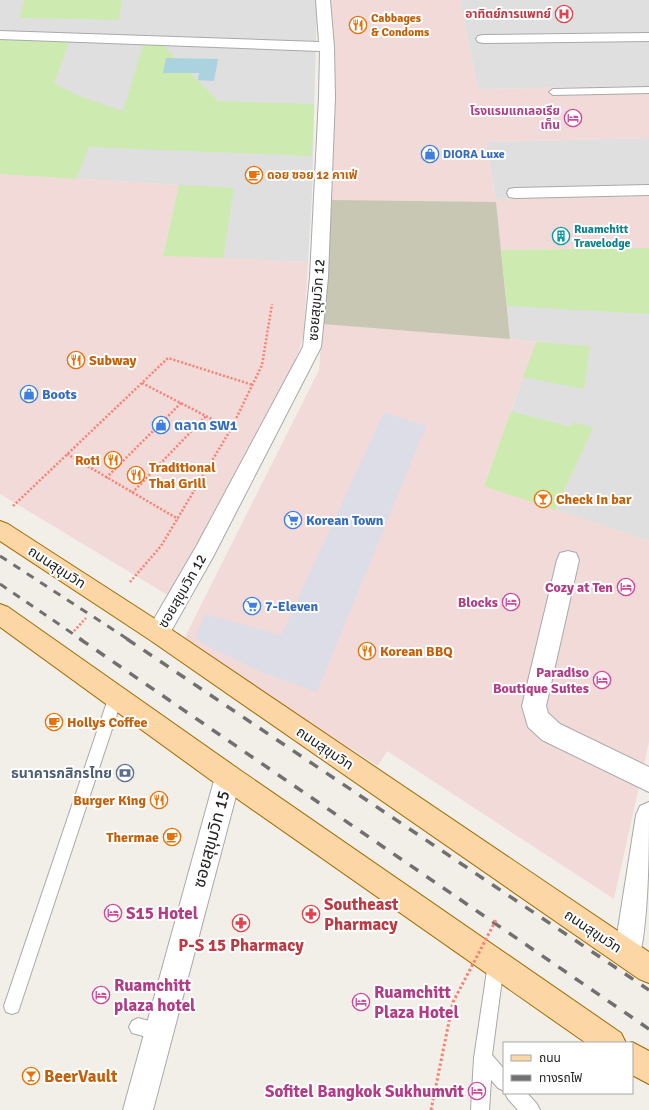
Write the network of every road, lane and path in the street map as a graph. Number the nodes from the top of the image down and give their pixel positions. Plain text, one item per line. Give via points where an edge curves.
1 (323, 0) edge
2 (0, 35) edge
3 (649, 37) edge
4 (483, 39) dead end
5 (327, 47) junction
6 (649, 90) edge
7 (553, 92) dead end
8 (649, 190) edge
9 (515, 193) dead end
10 (272, 304) dead end
11 (142, 383) junction
12 (253, 384) junction
13 (181, 403) junction
14 (206, 416) junction
15 (231, 429) junction
16 (67, 454) junction
17 (106, 478) junction
18 (132, 493) junction
19 (178, 519) junction
20 (4, 520) edge
21 (568, 560) dead end
22 (126, 586) dead end
23 (105, 598) junction
24 (0, 614) edge
25 (158, 633) junction
26 (54, 651) junction
27 (116, 696) junction
28 (228, 777) junction
29 (649, 780) edge
30 (649, 815) edge
31 (496, 920) dead end
32 (638, 962) edge
33 (496, 964) junction
34 (12, 1006) dead end
35 (610, 1042) edge
36 (484, 1058) junction
37 (633, 1058) edge
38 (649, 1069) edge
39 (503, 1081) edge
40 (515, 1094) edge
41 (138, 1110) edge
42 (430, 1110) edge
43 (480, 1110) edge
44 (531, 1110) edge

1 - 5 street, ซอยสุขุมวิท 12
2 - 5 street
3 - 4 street
5 - 25 street, ซอยสุขุมวิท 12 via 320,262 312,347 205,551
6 - 7 lane
8 - 9 street
10 - 12 path via 262,365
11 - 12 path via 168,358
11 - 13 path
11 - 16 path
12 - 15 path
13 - 14 path
13 - 17 path
14 - 15 path
14 - 18 path
15 - 19 path
16 - 17 path
16 - 20 path
17 - 18 path
18 - 19 path
19 - 22 path via 161,546
20 - 23 main road, ถนนสุขุมวิท
21 - 29 street via 538,683 534,706 537,719 551,732
23 - 25 main road, ถนนสุขุมวิท
23 - 26 path
24 - 26 main road
25 - 32 main road, ถนนสุขุมวิท
26 - 27 main road
27 - 28 main road
27 - 34 lane
28 - 33 main road
28 - 41 street, ซอยสุขุมวิท 15 via 148,1029
30 - 32 street
31 - 42 path, bridge via 453,1002
33 - 35 main road
33 - 36 lane
36 - 39 lane
36 - 43 lane
37 - 38 main road
40 - 44 lane

